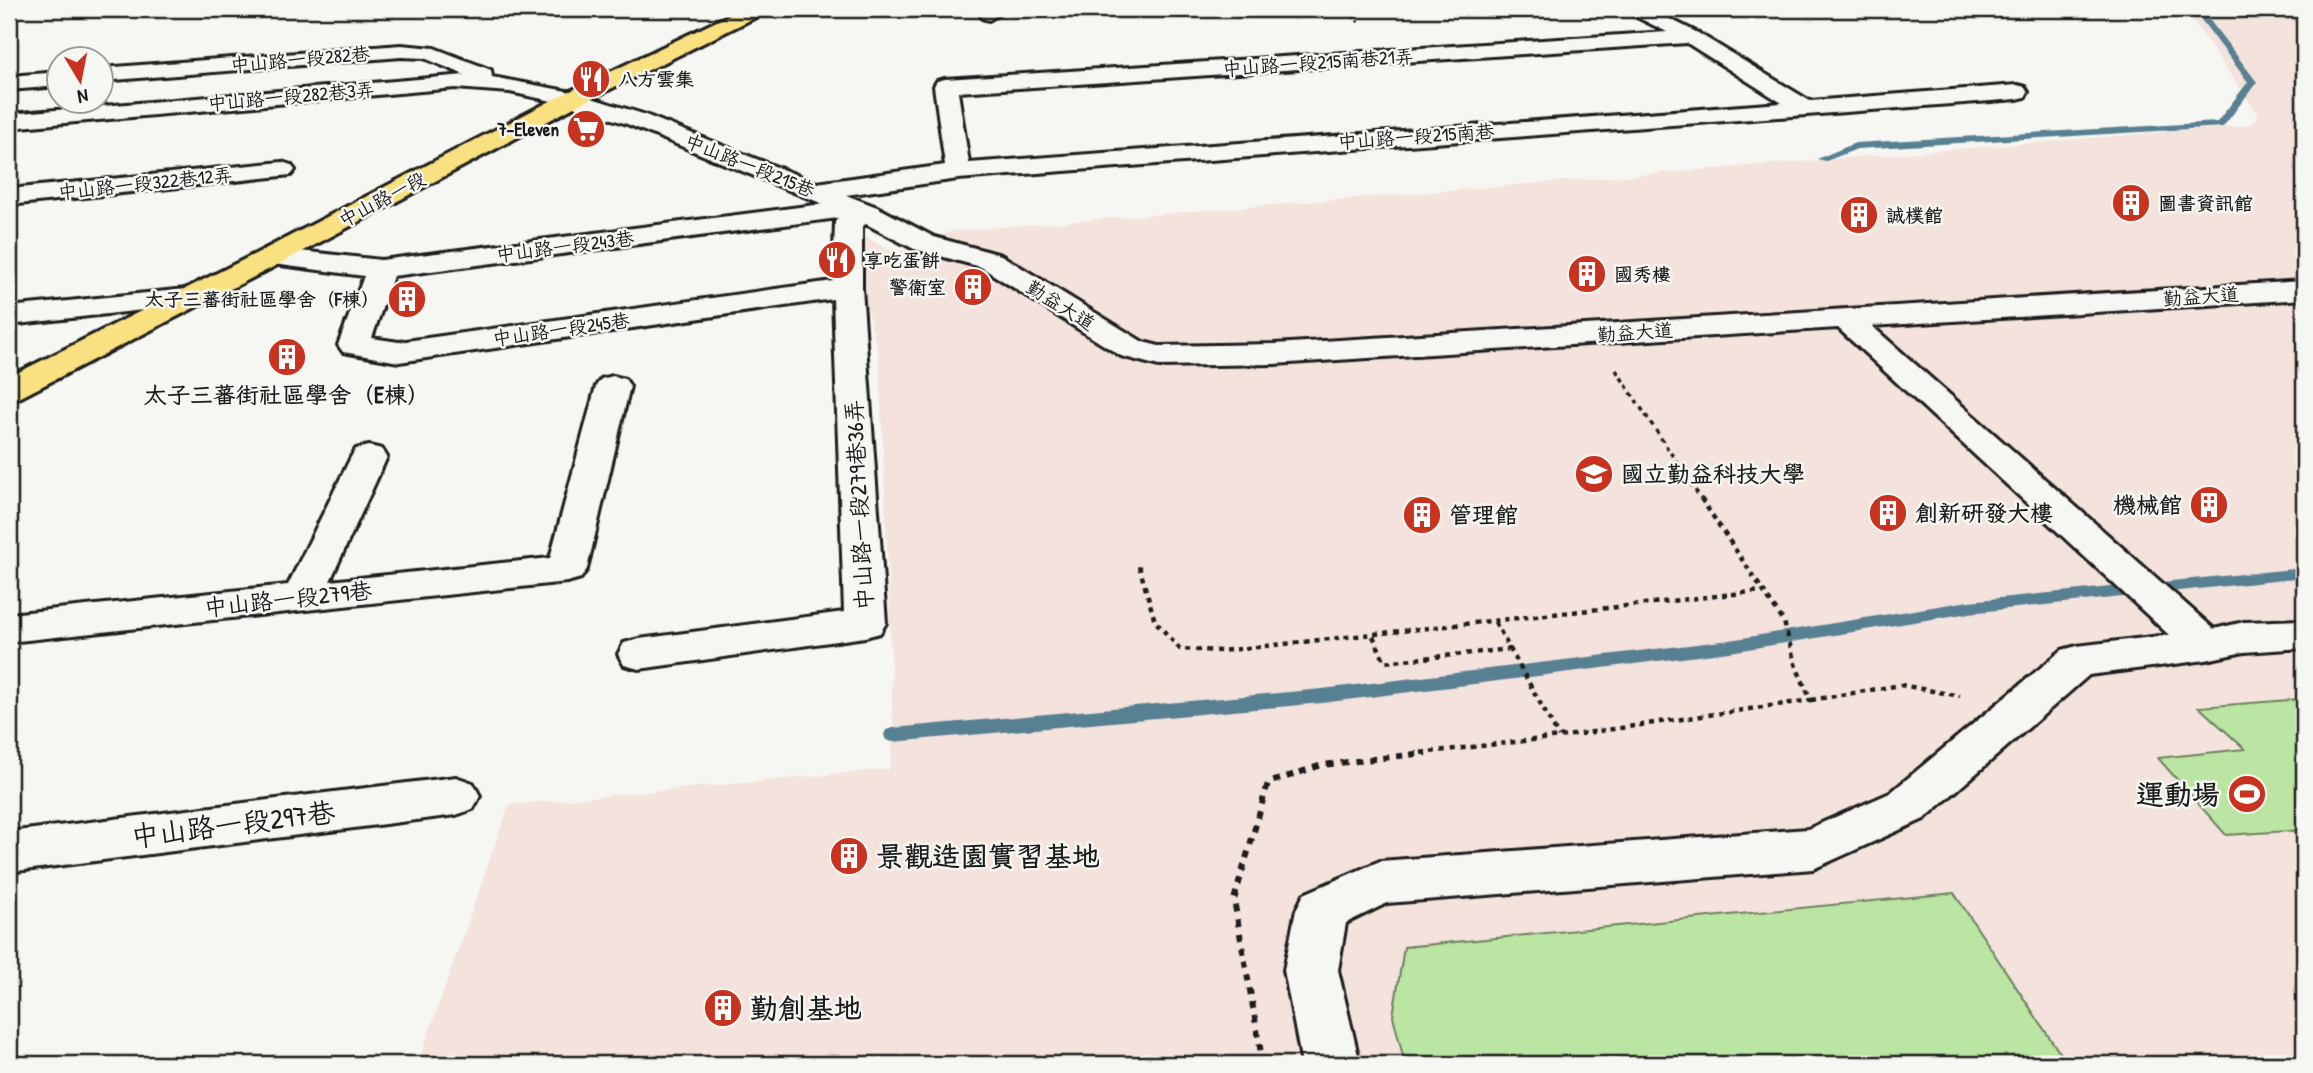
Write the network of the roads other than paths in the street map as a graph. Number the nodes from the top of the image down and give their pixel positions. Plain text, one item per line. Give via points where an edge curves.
1 (757, 9) edge
2 (1636, 9) edge
3 (1691, 37) junction
4 (146, 71) junction
5 (116, 74) edge
6 (46, 80) edge
7 (493, 82) junction
8 (9, 83) edge
9 (2017, 92) dead end
10 (572, 99) junction
11 (1806, 108) junction
12 (118, 112) junction
13 (9, 121) edge
14 (282, 170) dead end
15 (958, 171) junction
16 (816, 191) junction
17 (9, 197) edge
18 (862, 211) junction
19 (924, 243) joint
20 (273, 256) junction
21 (381, 270) junction
22 (847, 288) junction
23 (2304, 290) edge
24 (186, 298) junction
25 (9, 316) edge
26 (1846, 319) junction
27 (613, 386) dead end
28 (9, 390) edge
29 (369, 457) dead end
30 (302, 598) junction
31 (9, 628) edge
32 (2304, 634) edge
33 (2206, 645) junction
34 (639, 654) dead end
35 (456, 796) dead end
36 (9, 852) edge
37 (1331, 1064) edge

1 - 10 main road, 中山路一段
2 - 3 street
3 - 11 street
3 - 15 street, 中山路一段215南巷21弄 via 945,87
4 - 5 street, 中山路一段282巷
4 - 7 street, 中山路一段282巷 via 401,51 427,52
4 - 12 street
6 - 8 street
7 - 10 street, 中山路一段282巷3弄
7 - 12 street, 中山路一段282巷3弄 via 455,81
9 - 11 street, 中山路一段215南巷
10 - 16 street, 中山路一段215巷 via 635,119
10 - 20 main road, 中山路一段
11 - 15 street, 中山路一段215南巷
12 - 13 street, 中山路一段282巷3弄
14 - 17 street, 中山路一段322巷12弄
15 - 16 street, 中山路一段215南巷
16 - 18 street, 中山路一段215巷
18 - 19 street, 中山路一段215巷
18 - 21 street, 中山路一段243巷
18 - 22 street, 中山路一段279巷36弄 via 849,222
19 - 26 street, 勤益大道 via 990,261 1132,349 1159,356 1274,355
20 - 21 street, 中山路一段243巷
20 - 24 main road, 中山路一段
21 - 22 street, 中山路一段245巷 via 354,345 399,352
22 - 34 street, 中山路一段279巷36弄 via 866,623
23 - 26 street, 勤益大道
24 - 25 street
24 - 28 main road, 中山路一段
26 - 33 street
27 - 30 street, 中山路一段279巷 via 567,569
29 - 30 street
30 - 31 street, 中山路一段279巷
32 - 33 street via 2244,636
33 - 37 street via 2077,661 1907,806 1813,849 1380,882 1322,910 1311,970
35 - 36 street, 中山路一段297巷

